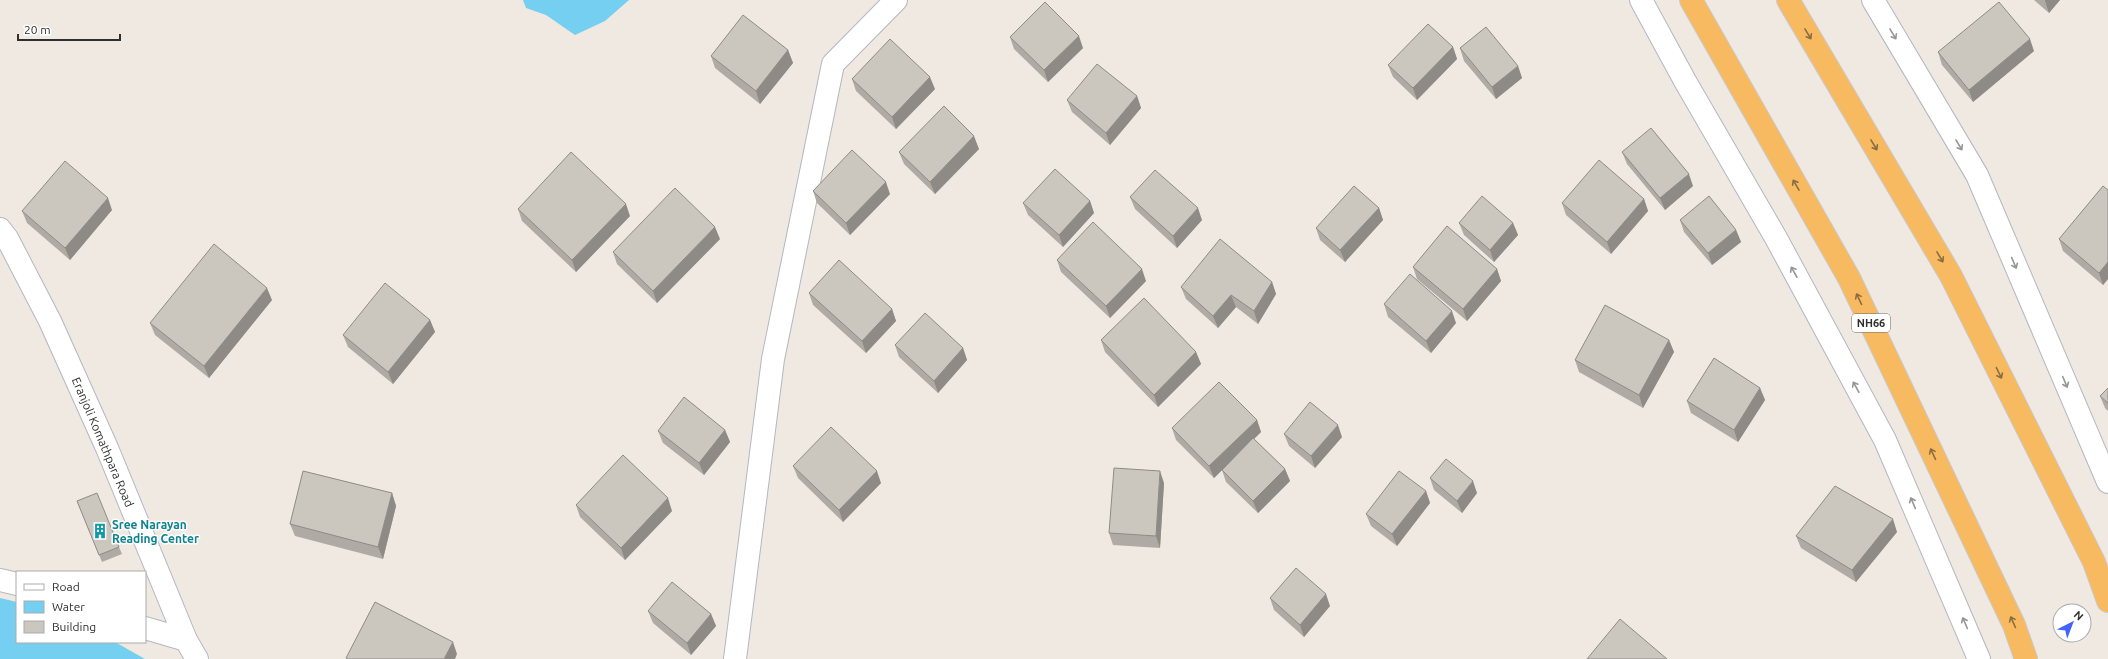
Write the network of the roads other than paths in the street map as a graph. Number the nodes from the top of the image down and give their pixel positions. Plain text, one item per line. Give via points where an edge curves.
1 (896, 0) edge
2 (1641, 0) edge
3 (1691, 0) edge
4 (1788, 0) edge
5 (1873, 0) edge
6 (0, 229) edge
7 (2108, 482) edge
8 (0, 580) edge
9 (16, 584) edge
10 (2108, 601) edge
11 (146, 628) edge
12 (186, 640) junction
13 (197, 659) edge
14 (735, 659) edge
15 (1979, 659) edge
16 (2026, 659) edge

1 - 14 street via 833,64 773,358
15 -> 2 street via 1885,440 1776,238
16 -> 3 highway, NH66 via 2014,625 1849,278
4 -> 10 highway via 1951,276 2094,562
5 -> 7 street via 1977,175
6 - 12 street, Eranjoli Komathpara Road via 50,321 107,448
8 - 9 street
11 - 12 street
12 - 13 street, Eranjoli Komathpara Road

